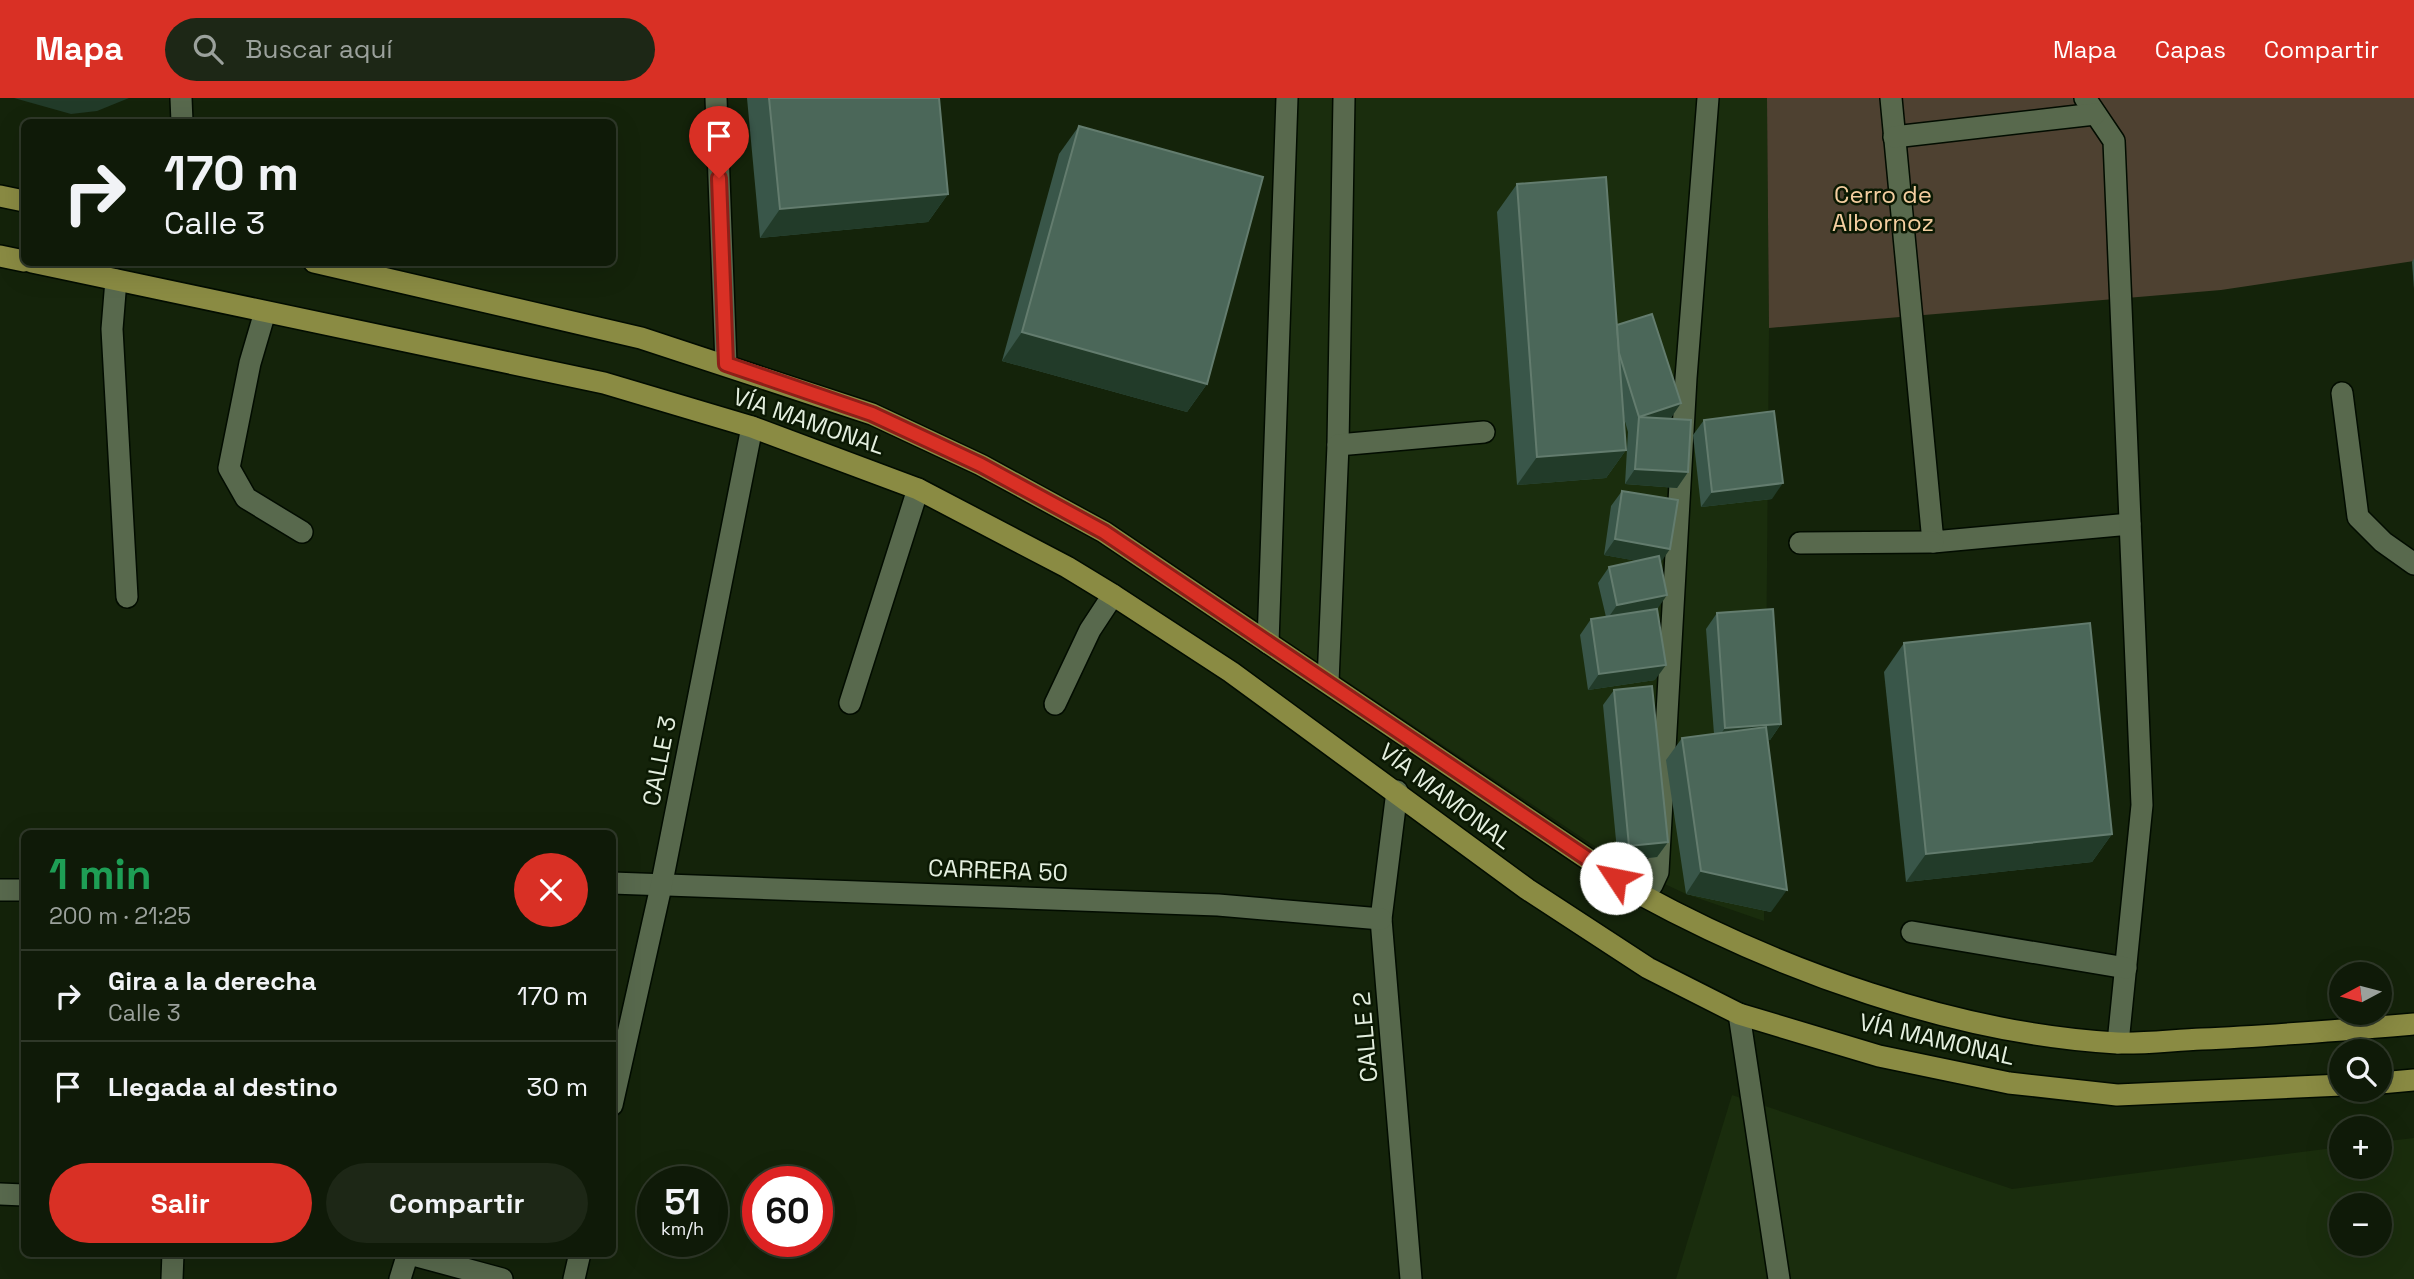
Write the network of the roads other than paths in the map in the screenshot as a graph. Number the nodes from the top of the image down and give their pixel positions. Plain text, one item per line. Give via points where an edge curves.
1 (181, 98) edge
2 (716, 98) edge
3 (1287, 98) edge
4 (1344, 98) edge
5 (1708, 98) edge
6 (1891, 98) edge
7 (2090, 106) edge
8 (182, 119) edge
9 (1894, 137) junction
10 (0, 196) edge
11 (21, 200) edge
12 (0, 256) edge
13 (21, 260) edge
14 (51, 266) edge
15 (331, 266) edge
16 (116, 280) junction
17 (265, 312) junction
18 (726, 364) junction
19 (2342, 393) dead end
20 (752, 427) junction
21 (1483, 432) dead end
22 (1338, 445) junction
23 (918, 489) junction
24 (2130, 524) junction
25 (302, 532) dead end
26 (1933, 542) junction
27 (1800, 543) dead end
28 (2414, 564) edge
29 (1113, 595) junction
30 (127, 597) dead end
31 (1268, 643) junction
32 (1328, 682) junction
33 (850, 703) dead end
34 (1055, 704) dead end
35 (1397, 791) junction
36 (662, 882) junction
37 (616, 883) edge
38 (0, 890) edge
39 (21, 890) edge
40 (1638, 893) junction
41 (1381, 919) junction
42 (1912, 932) dead end
43 (2126, 968) junction
44 (1739, 1014) junction
45 (2414, 1024) edge
46 (2118, 1043) junction
47 (2414, 1080) edge
48 (2392, 1082) edge
49 (2329, 1086) edge
50 (616, 1087) edge
51 (0, 1194) edge
52 (21, 1195) edge
53 (173, 1257) edge
54 (406, 1257) edge
55 (422, 1257) edge
56 (579, 1257) edge
57 (172, 1279) edge
58 (400, 1279) edge
59 (502, 1279) edge
60 (574, 1279) edge
61 (1411, 1279) edge
62 (1779, 1279) edge

1 - 8 street
2 - 18 street
3 - 31 street
4 - 22 street
5 - 40 street via 1686,378 1658,872 1651,885
6 - 9 street
7 - 9 street
7 - 24 street via 2114,141
9 - 26 street
10 - 11 main road
12 - 13 main road
14 - 16 main road, VÍA MAMONAL
15 - 18 main road, VÍA MAMONAL via 641,338
16 - 17 main road, VÍA MAMONAL
16 - 30 street via 112,329
17 - 20 main road, VÍA MAMONAL via 604,383
17 - 25 street via 229,468 246,498
18 - 31 main road, VÍA MAMONAL via 872,414 981,465 1104,532
19 - 28 street via 2358,517
20 - 23 main road, VÍA MAMONAL
20 - 36 street, CALLE 3
21 - 22 street
22 - 32 street
23 - 29 main road, VÍA MAMONAL
23 - 33 street
24 - 26 street
24 - 43 street via 2142,804
26 - 27 street
29 - 34 street via 1090,630
29 - 35 main road, VÍA MAMONAL via 1231,672
31 - 32 main road, VÍA MAMONAL
32 - 40 main road, VÍA MAMONAL
35 - 41 street, CALLE 2
35 - 44 main road, VÍA MAMONAL via 1527,889 1648,968
36 - 37 street, CARRERA 50
36 - 41 street, CARRERA 50 via 1218,905
36 - 50 street, CALLE 3
38 - 39 street
40 - 46 main road, VÍA MAMONAL via 1706,929 1812,974 2016,1030
41 - 61 street, CALLE 2
42 - 43 street
43 - 46 street
44 - 49 main road, VÍA MAMONAL via 1879,1056 2009,1083 2117,1095
44 - 62 street
45 - 46 main road, VÍA MAMONAL
47 - 48 main road
51 - 52 street
53 - 57 street
54 - 58 street
55 - 59 street
56 - 60 street

